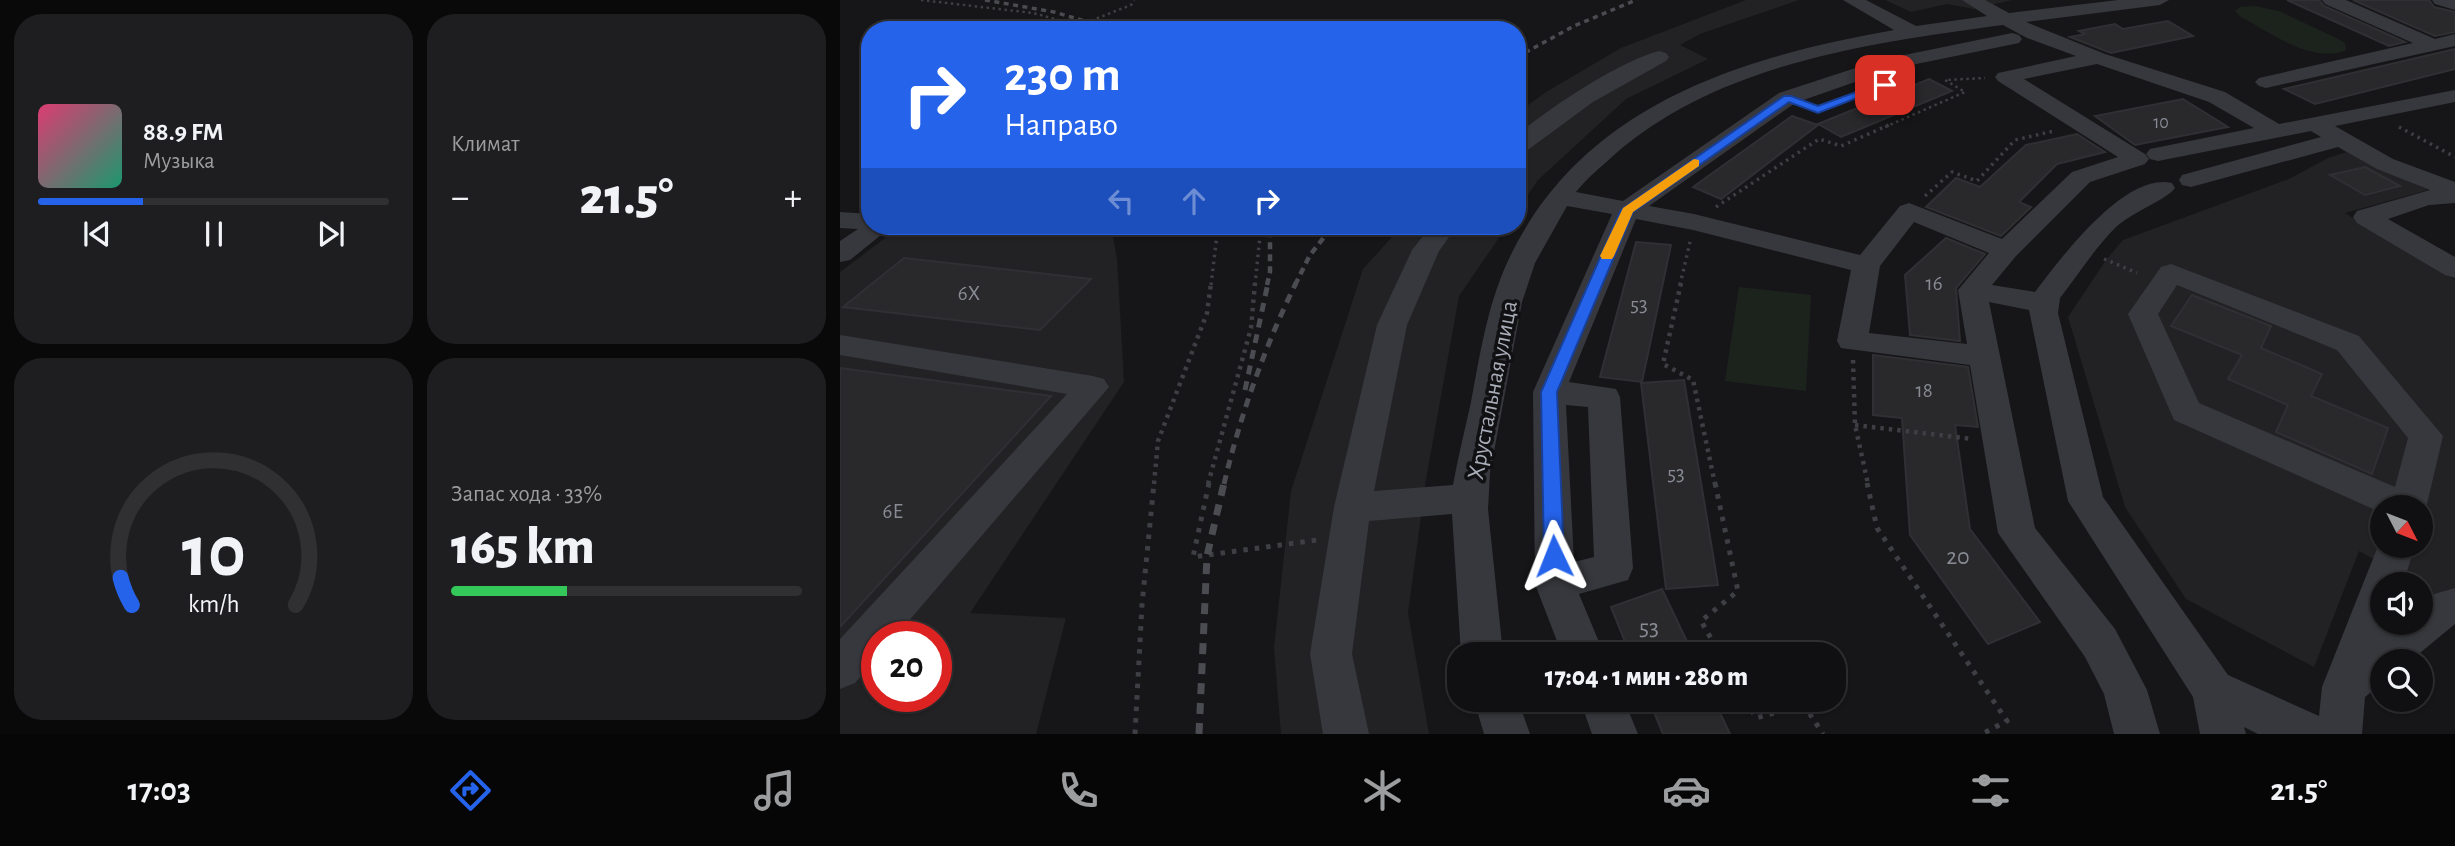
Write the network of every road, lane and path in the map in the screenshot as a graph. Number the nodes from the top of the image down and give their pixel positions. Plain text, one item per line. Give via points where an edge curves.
1 (921, 0) edge
2 (1134, 0) edge
3 (1852, 0) edge
4 (1971, 0) edge
5 (2160, 0) edge
6 (2331, 0) edge
7 (2441, 0) edge
8 (2455, 5) edge
9 (2044, 16) edge
10 (2007, 20) junction
11 (1067, 21) edge
12 (1088, 21) edge
13 (1914, 33) junction
14 (2455, 40) edge
15 (2433, 44) junction
16 (1660, 57) dead end
17 (2098, 58) junction
18 (1887, 64) junction
19 (2005, 78) junction
20 (2266, 82) dead end
21 (2455, 96) edge
22 (1787, 98) junction
23 (2083, 124) junction
24 (2315, 124) junction
25 (2399, 127) dead end
26 (2275, 131) junction
27 (1526, 139) edge
28 (2340, 139) junction
29 (2158, 154) dead end
30 (2455, 157) edge
31 (2455, 193) edge
32 (1560, 197) junction
33 (1627, 210) junction
34 (1909, 211) junction
35 (840, 220) edge
36 (861, 221) edge
37 (1694, 222) junction
38 (866, 235) edge
39 (1217, 235) edge
40 (1260, 235) edge
41 (1437, 235) edge
42 (2006, 250) junction
43 (840, 254) edge
44 (1866, 265) junction
45 (2455, 269) edge
46 (1972, 290) junction
47 (2043, 303) junction
48 (1852, 341) junction
49 (840, 345) edge
50 (1983, 356) junction
51 (1549, 392) junction
52 (1855, 425) junction
53 (1999, 442) junction
54 (1470, 498) junction
55 (2408, 508) edge
56 (1350, 521) junction
57 (1555, 584) junction
58 (2455, 606) edge
59 (2370, 618) edge
60 (1481, 642) edge
61 (1578, 642) edge
62 (1713, 642) edge
63 (840, 669) edge
64 (2344, 687) junction
65 (2213, 690) junction
66 (1500, 712) edge
67 (1607, 712) edge
68 (1753, 712) edge
69 (1778, 712) edge
70 (1809, 712) edge
71 (1135, 734) edge
72 (1346, 734) edge
73 (1507, 734) edge
74 (1615, 734) edge
75 (1823, 734) edge
76 (1982, 734) edge
77 (2137, 734) edge
78 (2223, 734) edge
79 (2307, 734) edge
80 (2339, 734) edge

1 - 11 path
2 - 12 path via 1132,5
3 - 13 street
4 - 10 street
5 - 9 street, Хрустальная улица
6 - 15 street
7 - 8 street
9 - 10 street
9 - 10 street, Хрустальная улица
9 - 17 street
9 - 18 street
10 - 13 street, Хрустальная улица
13 - 32 street, Хрустальная улица via 1788,59 1720,82 1626,134 1595,158
14 - 15 street
15 - 20 street
16 - 27 street via 1615,79
17 - 19 street
17 - 26 street via 2217,97
18 - 22 street
18 - 22 street via 1907,77 1824,108
19 - 23 street
19 - 37 path via 1945,80 1965,92 1841,146 1819,139
21 - 24 street
22 - 33 street
23 - 34 path via 2015,140 1977,181 1952,172
23 - 42 street via 2137,159 2081,177
24 - 26 street
24 - 28 street
25 - 30 path
26 - 29 street
28 - 31 street via 2385,164
28 - 47 street via 2177,184 2131,203 2106,222
31 - 45 street via 2366,217
32 - 33 street
32 - 54 street, Хрустальная улица via 1529,247 1506,306
33 - 37 street
33 - 51 street
34 - 42 street
34 - 44 street
35 - 36 street
37 - 44 street
37 - 62 path via 1663,364 1693,380 1738,591 1701,621
38 - 43 street
39 - 71 path via 1207,313 1158,441
40 - 56 path via 1251,328 1213,462 1193,557
41 - 56 street via 1392,325
42 - 46 street
44 - 48 street
46 - 47 street
46 - 50 street
47 - 65 street via 2086,501
48 - 50 street
48 - 52 path
49 - 63 street via 1093,387
50 - 53 street
51 - 57 street
51 - 57 street via 1604,397 1614,568
52 - 53 path
52 - 76 path via 1877,528 2007,721
53 - 77 street via 2017,533 2101,643 2125,690
54 - 56 street
54 - 60 street, Хрустальная улица
55 - 55 street via 2186,411 2143,314 2171,273 2348,342 2426,436
56 - 72 street via 1331,654
57 - 61 street
58 - 64 street via 2445,608
59 - 64 street
64 - 80 street
65 - 78 street
65 - 79 street
66 - 73 street
67 - 74 street
68 - 69 path via 1756,718
70 - 75 path

